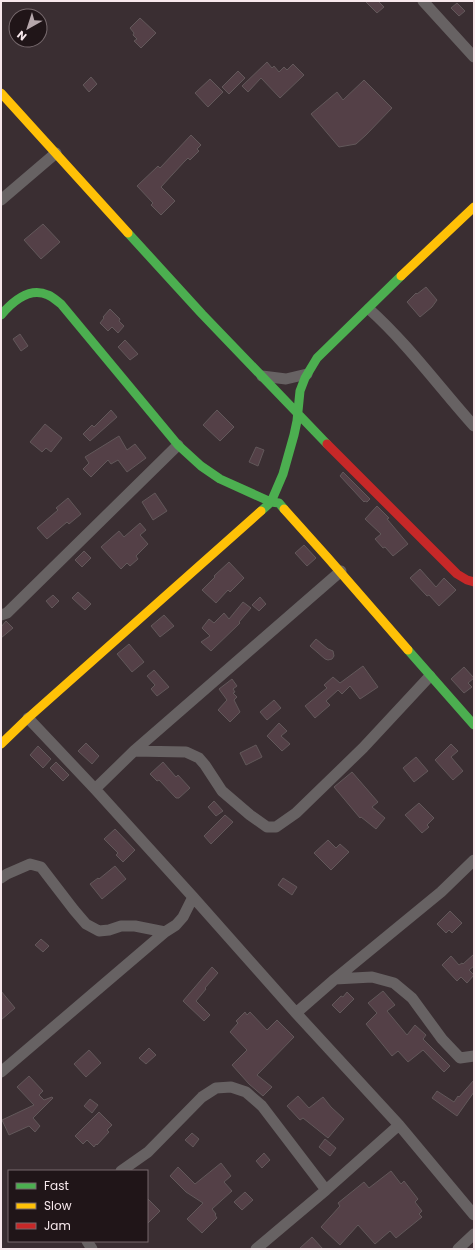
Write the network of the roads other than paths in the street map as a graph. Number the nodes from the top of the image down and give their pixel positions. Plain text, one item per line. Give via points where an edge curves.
1 (423, 1) edge
2 (474, 57) edge
3 (1, 93) edge
4 (56, 153) junction
5 (1, 200) edge
6 (474, 207) edge
7 (368, 309) junction
8 (1, 315) edge
9 (307, 374) junction
10 (262, 376) junction
11 (298, 414) junction
12 (474, 426) edge
13 (178, 445) junction
14 (271, 502) junction
15 (341, 571) junction
16 (474, 582) edge
17 (1, 615) edge
18 (430, 676) junction
19 (28, 718) junction
20 (474, 724) edge
21 (1, 744) edge
22 (134, 750) junction
23 (94, 789) junction
24 (474, 860) edge
25 (1, 878) edge
26 (193, 897) junction
27 (165, 932) junction
28 (335, 979) junction
29 (296, 1013) junction
30 (474, 1056) edge
31 (1, 1072) edge
32 (399, 1125) junction
33 (122, 1170) edge
34 (326, 1190) junction
35 (474, 1215) edge
36 (474, 1234) edge
37 (256, 1249) edge
38 (458, 1249) edge

1 - 2 street
3 - 4 street
4 - 5 street
4 - 10 street
6 - 7 street
7 - 9 street via 317,358
7 - 12 street via 384,323
8 - 13 street via 24,294 35,291 48,294 61,304
9 - 10 street via 286,379
9 - 11 street via 300,392
10 - 11 street
11 - 14 street via 290,454
11 - 16 street via 457,574
13 - 14 street via 220,479
13 - 17 street via 7,613
14 - 15 street via 279,503
14 - 19 street
15 - 18 street
15 - 22 street
18 - 20 street
18 - 22 street via 363,748 296,814 276,827 267,828 222,791 199,758 186,752
19 - 21 street
19 - 23 street
22 - 23 street
23 - 26 street
24 - 28 street via 441,892
25 - 27 street via 30,864 41,867 86,924 99,931 135,926
26 - 27 street via 183,917
26 - 29 street
27 - 31 street
28 - 29 street
28 - 30 street via 372,977 394,982 412,998 442,1039 460,1058
29 - 32 street
32 - 34 street
32 - 35 street
33 - 34 street via 148,1152 202,1097 216,1088 230,1087 246,1092 262,1106
34 - 37 street
36 - 38 street

